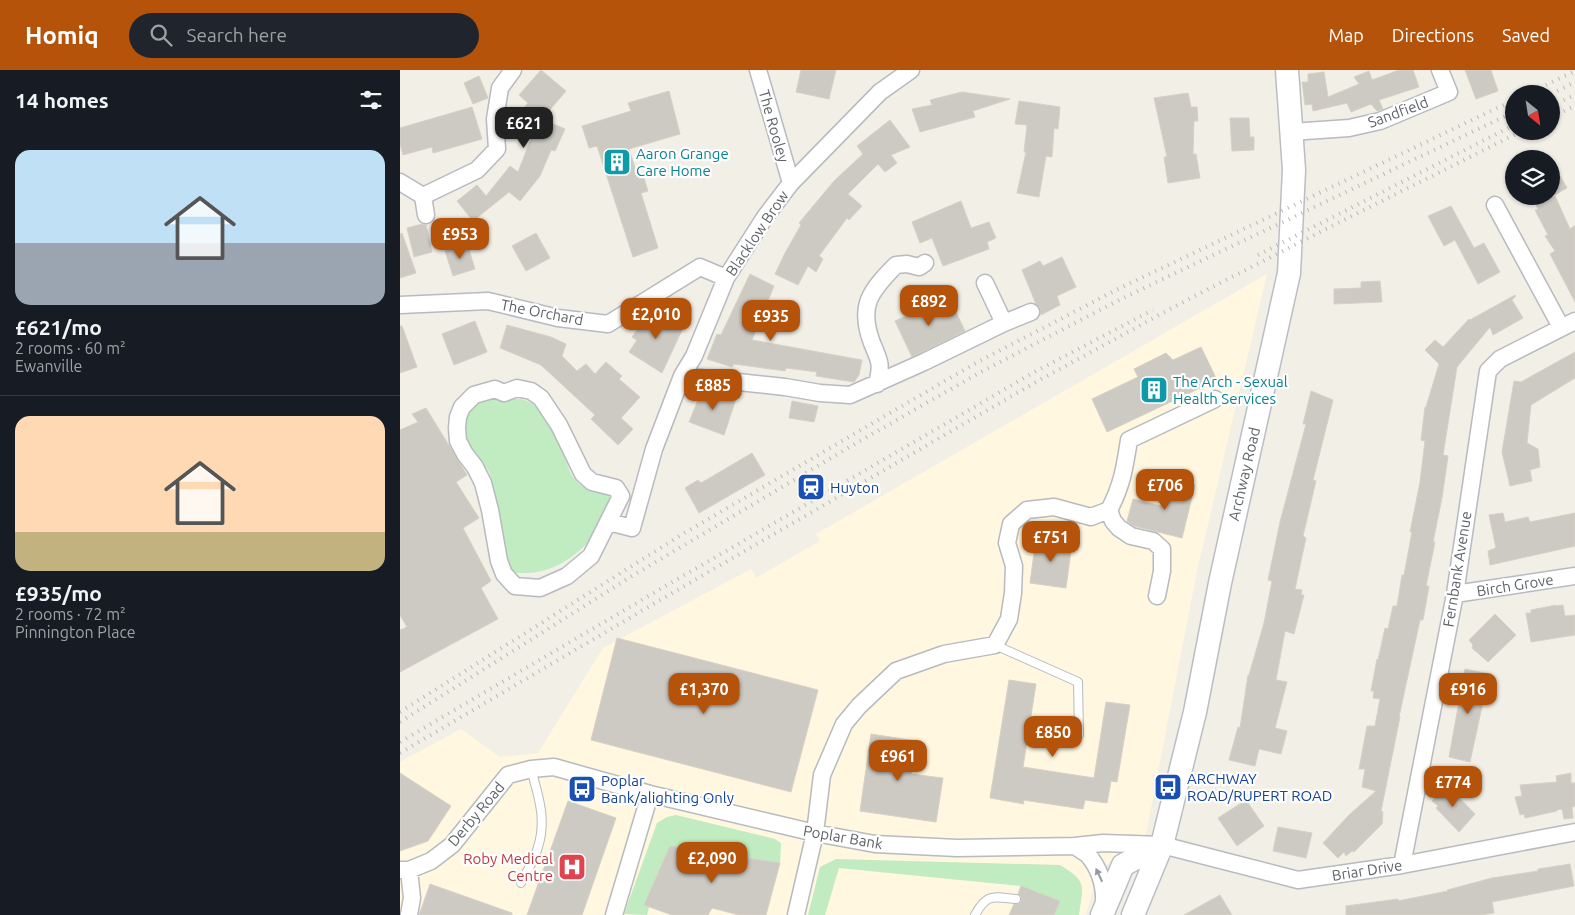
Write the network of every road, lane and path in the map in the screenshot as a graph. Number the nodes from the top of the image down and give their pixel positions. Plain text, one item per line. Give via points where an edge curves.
1 (513, 70) edge
2 (758, 70) edge
3 (911, 70) edge
4 (1287, 70) edge
5 (1440, 70) edge
6 (1291, 132) junction
7 (400, 182) edge
8 (791, 183) junction
9 (423, 196) junction
10 (1495, 205) dead end
11 (426, 215) dead end
12 (925, 263) dead end
13 (726, 278) junction
14 (985, 283) dead end
15 (400, 305) edge
16 (1031, 312) dead end
17 (1004, 324) junction
18 (1568, 324) edge
19 (682, 376) junction
20 (877, 384) junction
21 (1215, 400) dead end
22 (1109, 510) junction
23 (609, 522) junction
24 (1575, 576) edge
25 (1455, 594) junction
26 (1158, 596) dead end
27 (995, 645) junction
28 (1079, 735) dead end
29 (531, 769) junction
30 (650, 794) junction
31 (1575, 832) edge
32 (815, 833) junction
33 (1162, 845) junction
34 (1075, 846) junction
35 (1402, 865) junction
36 (404, 870) edge
37 (521, 883) dead end
38 (1016, 900) dead end
39 (1103, 913) edge
40 (409, 915) edge
41 (614, 915) edge
42 (796, 915) edge
43 (975, 915) edge
44 (1133, 915) edge

1 - 9 street via 500,88 495,119 497,148 477,170
2 - 8 street, The Rooley
3 - 8 street, Blacklow Brow via 880,92
4 - 6 main road, Archway Road
5 - 6 street, Sandfield via 1449,92 1380,121 1349,128
6 - 33 main road, Archway Road via 1294,170 1290,273 1220,583 1195,712
7 - 9 street
8 - 13 street, Blacklow Brow via 765,216
9 - 11 street
10 - 18 street
12 - 20 street via 919,267 896,265 880,281 868,301 866,325 881,367
13 - 15 street, The Orchard via 700,267 608,324 558,318 488,302
13 - 19 street, Blacklow Brow via 694,356
14 - 17 street
16 - 17 street
17 - 20 street
18 - 25 street, Fernbank Avenue via 1500,359 1488,371
19 - 20 street via 850,395
19 - 23 street, Blacklow Brow via 654,449 632,528
21 - 22 street via 1129,440 1124,474
22 - 26 street via 1119,528 1131,536 1153,541 1162,549
22 - 27 street via 1090,517 1054,507 1027,510 1011,524 1007,543 1014,566 1013,593 1009,620
23 - 23 street via 621,496 616,488 592,482 583,474 559,425 540,398 531,391 517,388 504,393 495,389 474,394 462,407 458,417 458,440 483,483 499,561 504,574 515,586 540,588 567,576 590,556
24 - 25 street, Birch Grove
25 - 35 street, Fernbank Avenue
27 - 28 lane via 1078,682
27 - 32 street via 944,654 896,671 859,706 844,724 822,775
29 - 30 street, Poplar Bank via 554,767
29 - 36 street, Derby Road via 508,775 452,845 432,861
29 - 37 lane via 542,809 542,830 537,850
30 - 32 street, Poplar Bank
30 - 41 street
31 - 35 street, Briar Drive
32 - 34 street, Poplar Bank via 875,844 957,848
32 - 42 street
33 - 34 street, Poplar Bank via 1103,843
33 - 35 street, Briar Drive via 1298,880
33 - 39 main road via 1123,866
33 - 44 main road, Archway Road
39 -> 34 street via 1102,879 1088,856
36 - 40 street, Derby Road via 412,898
38 - 43 lane via 992,897

